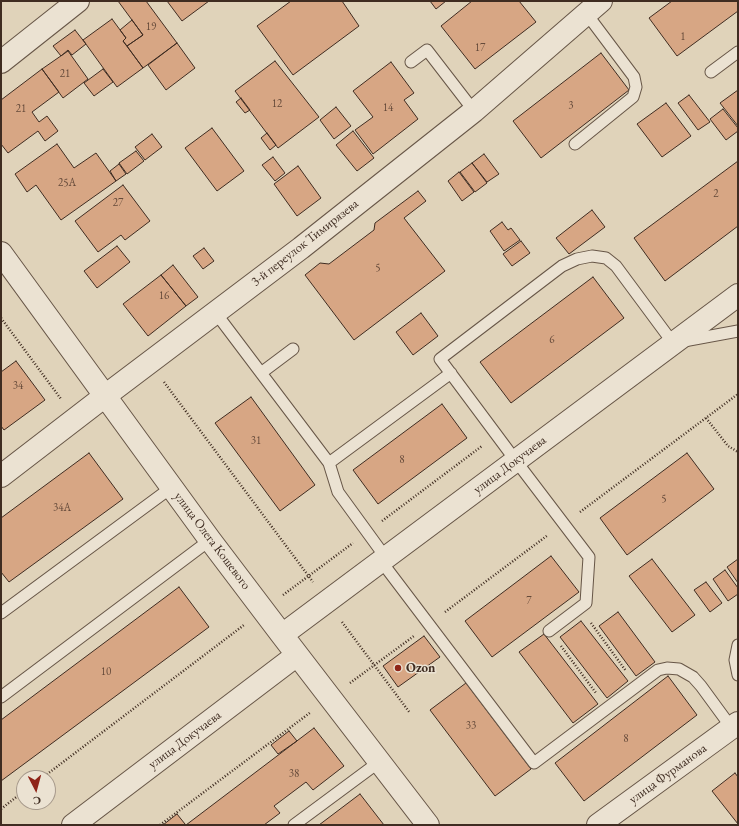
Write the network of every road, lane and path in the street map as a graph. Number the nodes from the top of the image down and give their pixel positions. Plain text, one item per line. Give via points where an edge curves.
1 (78, 1) edge
2 (593, 7) edge
3 (738, 52) edge
4 (1, 62) edge
5 (412, 62) dead end
6 (711, 72) dead end
7 (474, 110) junction
8 (575, 144) dead end
9 (1, 253) edge
10 (738, 295) edge
11 (215, 312) junction
12 (1, 318) edge
13 (738, 331) edge
14 (674, 344) junction
15 (292, 349) dead end
16 (150, 362) junction
17 (261, 373) junction
18 (450, 373) junction
19 (738, 394) edge
20 (105, 396) junction
21 (76, 418) junction
22 (706, 418) junction
23 (738, 452) edge
24 (516, 461) junction
25 (329, 463) junction
26 (1, 476) edge
27 (172, 487) junction
28 (564, 524) junction
29 (210, 540) junction
30 (383, 560) junction
31 (327, 602) junction
32 (580, 608) junction
33 (1, 613) edge
34 (429, 624) junction
35 (549, 631) joint
36 (282, 635) junction
37 (738, 645) edge
38 (297, 655) junction
39 (374, 665) junction
40 (738, 675) edge
41 (637, 686) junction
42 (1, 697) edge
43 (330, 698) junction
44 (607, 708) junction
45 (410, 713) dead end
46 (735, 725) edge
47 (379, 762) junction
48 (16, 797) edge
49 (1, 809) edge
50 (73, 825) edge
51 (160, 825) edge
52 (294, 825) edge
53 (428, 825) edge
54 (598, 825) edge

1 - 4 street
2 - 7 street, 3-й переулок Тимирязева
2 - 8 lane via 634,77 636,87 633,97
3 - 6 lane
5 - 7 lane via 427,50
7 - 11 street, 3-й переулок Тимирязева via 301,248
9 - 20 street, улица Олега Кошевого
10 - 14 street, улица Докучаева
11 - 16 street, 3-й переулок Тимирязева
11 - 17 lane
12 - 21 path
13 - 14 lane
14 - 18 lane via 616,266 606,258 592,256 562,266 440,359
14 - 24 street, улица Докучаева
15 - 17 lane
16 - 20 street, 3-й переулок Тимирязева
16 - 31 path
17 - 25 lane
18 - 24 lane
18 - 25 lane
19 - 22 path
20 - 21 street, 3-й переулок Тимирязева
20 - 27 street, улица Олега Кошевого
21 - 26 street, 3-й переулок Тимирязева
22 - 23 path via 728,446
22 - 28 path
24 - 28 lane
24 - 30 street, улица Докучаева
25 - 30 lane via 338,492
27 - 29 street, улица Олега Кошевого
27 - 33 lane
28 - 32 lane via 589,557 586,604
28 - 34 path
29 - 36 street, улица Олега Кошевого
29 - 42 lane
30 - 31 street, улица Докучаева
30 - 34 lane
31 - 36 street, улица Докучаева
31 - 39 path
32 - 35 lane
32 - 41 path
34 - 39 path
34 - 44 lane via 534,763
35 - 44 path
36 - 38 street, улица Олега Кошевого
37 - 40 lane via 735,660
38 - 43 street, улица Олега Кошевого
38 - 50 street, улица Докучаева
39 - 43 path
39 - 45 path
41 - 44 lane
41 - 46 lane via 658,670 679,669 693,677
43 - 47 street, улица Олега Кошевого
43 - 51 path
46 - 54 street, улица Фурманова
47 - 52 lane
47 - 53 street, улица Олега Кошевого
48 - 49 path

